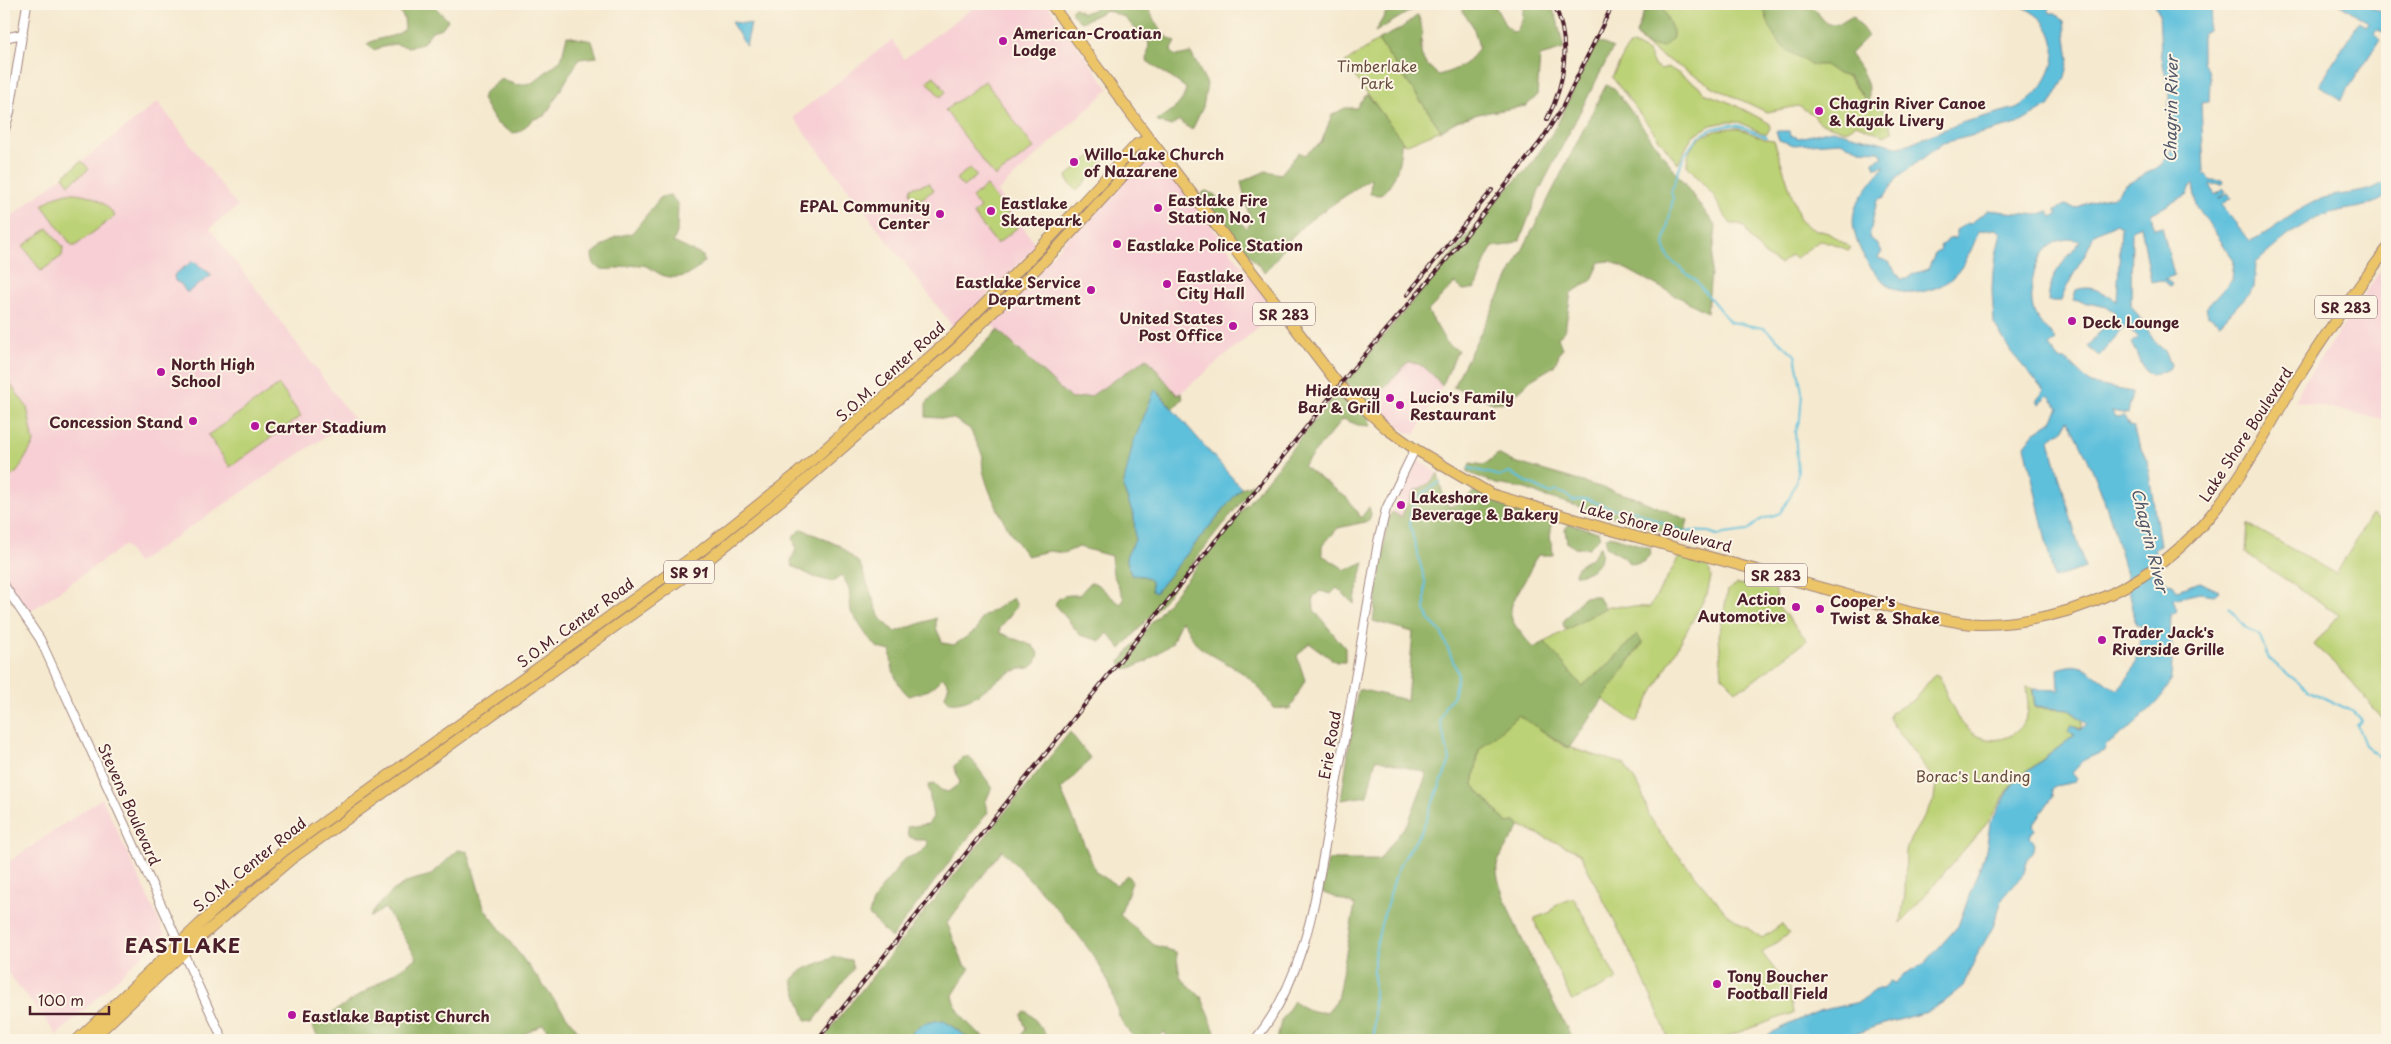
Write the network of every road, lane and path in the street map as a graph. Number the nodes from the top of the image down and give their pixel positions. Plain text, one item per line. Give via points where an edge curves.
1 (27, 4) edge
2 (1050, 4) edge
3 (23, 34) junction
4 (4, 38) edge
5 (4, 133) edge
6 (1149, 139) junction
7 (2387, 249) edge
8 (1415, 449) junction
9 (4, 585) edge
10 (178, 944) junction
11 (183, 954) junction
12 (77, 1040) edge
13 (91, 1040) edge
14 (223, 1040) edge
15 (1255, 1040) edge

1 - 3 street
2 - 6 main road, Lake Shore Boulevard / SR 283
3 - 4 street
3 - 5 street
6 - 8 main road, Lake Shore Boulevard / SR 283 via 1339,385 1387,429
6 - 10 main road, S.O.M. Center Road / SR 91 via 1137,144 950,339 793,476 702,550 285,850
6 - 11 main road, S.O.M. Center Road / SR 91 via 1144,153 958,348 800,485 709,559 290,860
7 - 8 main road, Lake Shore Boulevard / SR 283 via 2312,357 2214,511 2176,552 2134,583 2105,599 2064,613 1983,624 1913,613 1490,494
8 - 15 street, Erie Road via 1386,509 1378,542 1337,780 1302,953 1278,1008
9 - 10 street, Stevens Boulevard via 40,639
10 - 11 street, Stevens Boulevard
10 - 12 main road, S.O.M. Center Road / SR 91
11 - 13 main road, S.O.M. Center Road / SR 91
11 - 14 street, Stevens Boulevard

